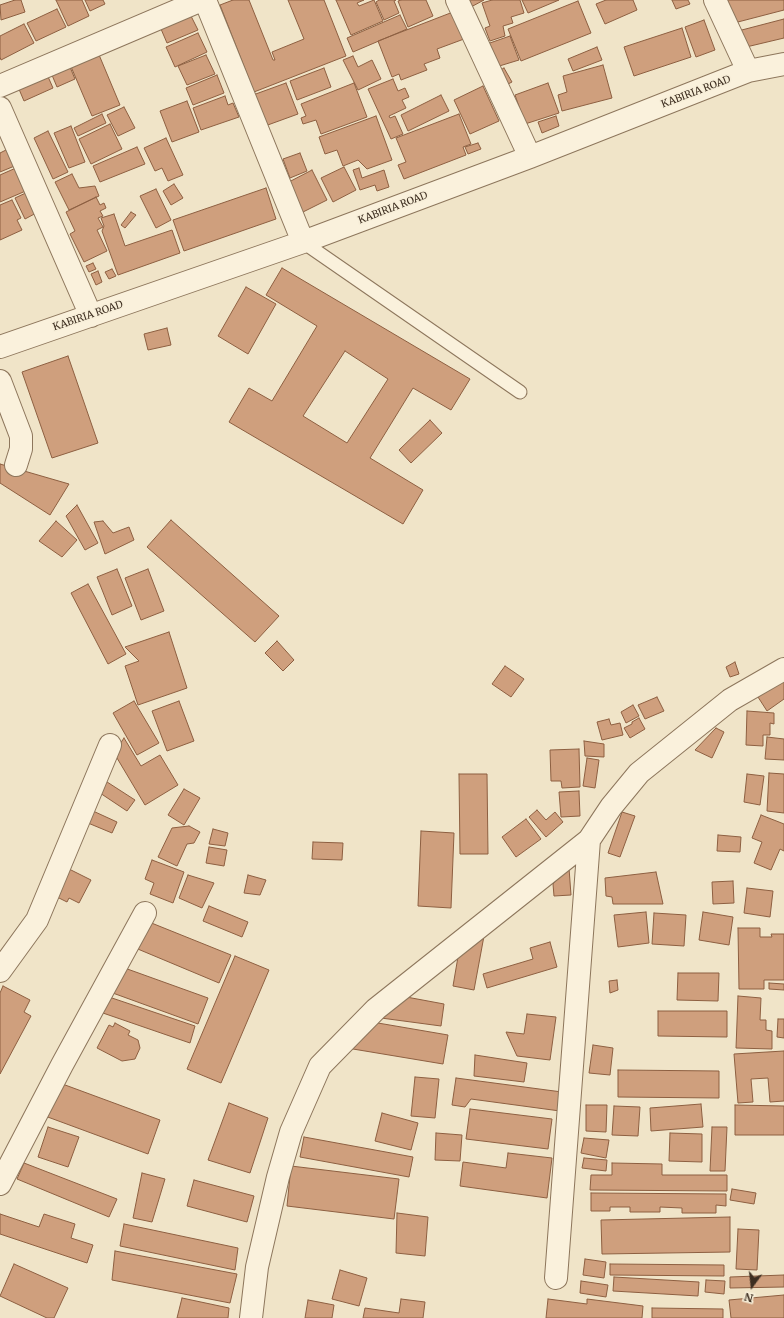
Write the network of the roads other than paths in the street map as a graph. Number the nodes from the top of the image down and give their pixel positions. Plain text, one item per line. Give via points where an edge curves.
1 (202, 0) edge
2 (206, 0) edge
3 (458, 0) edge
4 (715, 0) edge
5 (784, 64) edge
6 (748, 71) junction
7 (0, 86) edge
8 (0, 108) edge
9 (530, 157) junction
10 (303, 242) junction
11 (91, 316) junction
12 (0, 347) edge
13 (0, 381) edge
14 (520, 392) dead end
15 (16, 465) dead end
16 (784, 669) edge
17 (110, 745) dead end
18 (589, 840) junction
19 (145, 913) dead end
20 (0, 971) edge
21 (0, 1184) edge
22 (556, 1278) dead end
23 (251, 1318) edge

1 - 7 street
2 - 10 street
3 - 9 street
4 - 6 street
5 - 6 street, KABIRIA ROAD
6 - 9 street, KABIRIA ROAD
8 - 11 street
9 - 10 street, KABIRIA ROAD
10 - 11 street, KABIRIA ROAD
10 - 14 lane
11 - 12 street, KABIRIA ROAD
13 - 15 street via 21,436 21,450
16 - 18 street via 730,700 639,773 611,807
17 - 20 street via 37,920
18 - 22 street
18 - 23 street via 376,1009 320,1066 291,1132 278,1177 257,1267
19 - 21 street

